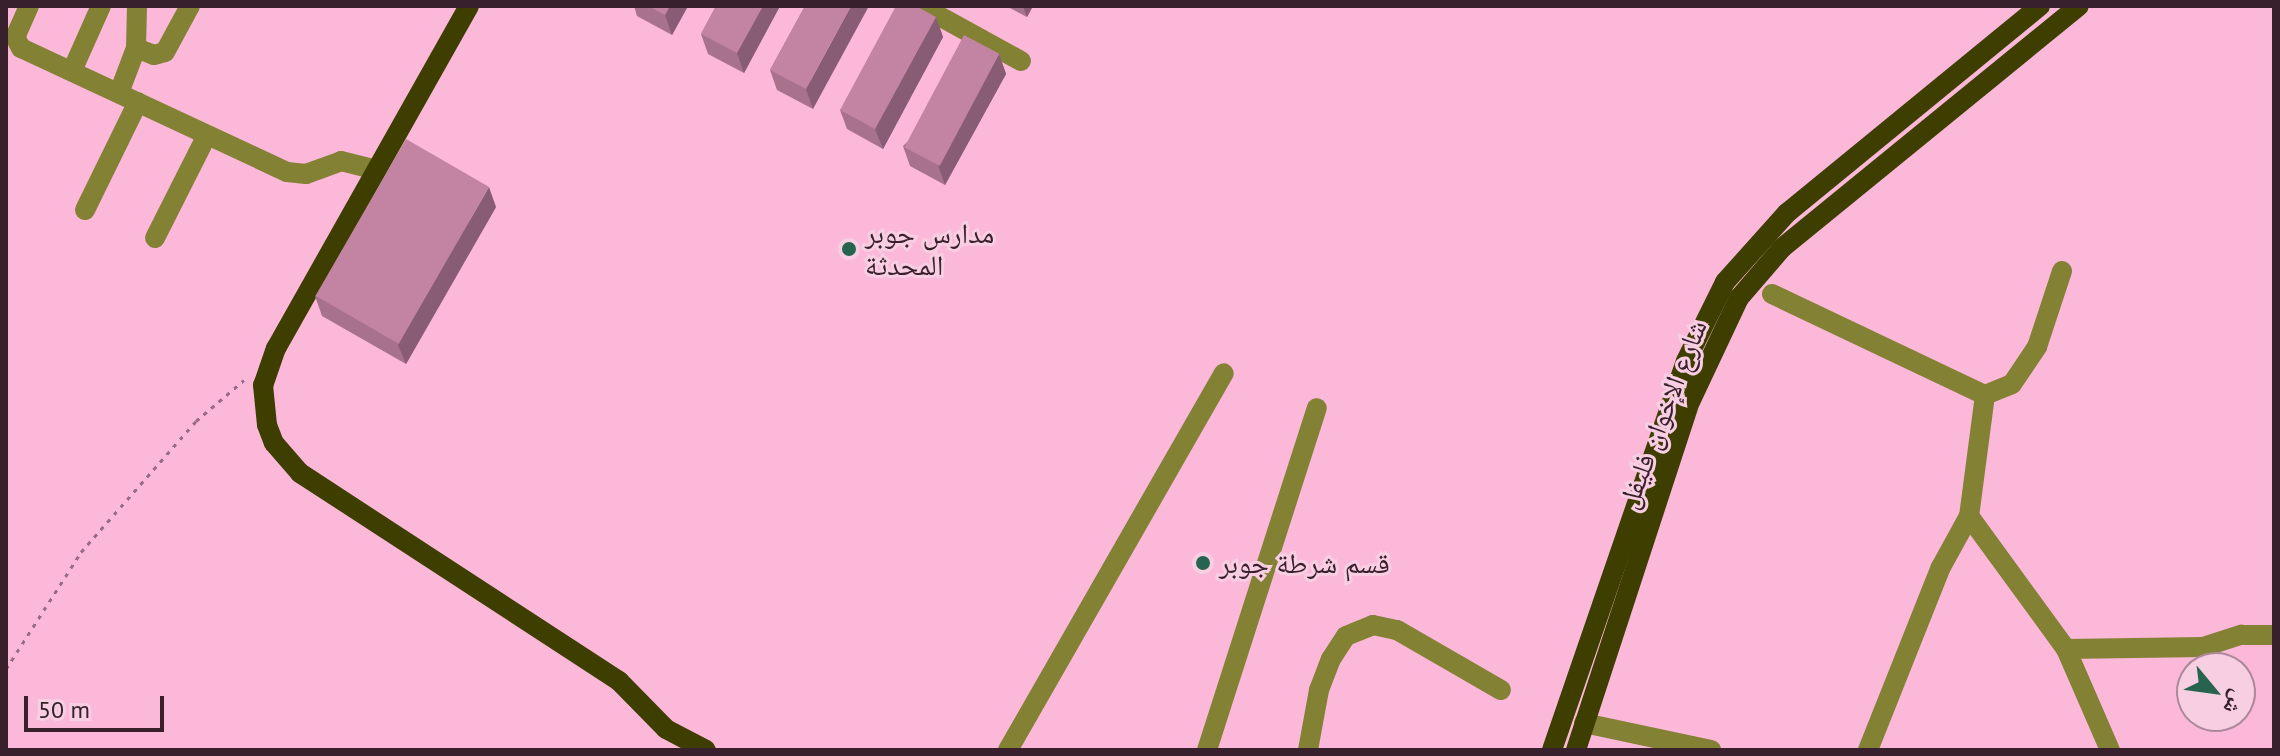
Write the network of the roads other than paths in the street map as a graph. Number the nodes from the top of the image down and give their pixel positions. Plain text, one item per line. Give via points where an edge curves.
1 (29, 6) edge
2 (101, 6) edge
3 (137, 6) edge
4 (190, 6) edge
5 (469, 6) edge
6 (921, 6) edge
7 (2040, 6) edge
8 (2079, 6) edge
9 (136, 48) junction
10 (1021, 61) dead end
11 (72, 71) junction
12 (119, 93) junction
13 (138, 102) junction
14 (207, 135) junction
15 (376, 170) junction
16 (85, 210) dead end
17 (155, 238) dead end
18 (1775, 240) junction
19 (2062, 271) dead end
20 (1772, 294) dead end
21 (1224, 373) dead end
22 (1985, 395) junction
23 (1317, 408) dead end
24 (1969, 516) junction
25 (1617, 592) junction
26 (2274, 635) edge
27 (2066, 649) junction
28 (1501, 690) dead end
29 (1584, 723) junction
30 (706, 750) edge
31 (1008, 750) edge
32 (1207, 750) edge
33 (1308, 750) edge
34 (1552, 750) edge
35 (1576, 750) edge
36 (1711, 750) edge
37 (1868, 750) edge
38 (2110, 750) edge

1 - 11 street via 15,37 17,45
2 - 11 street
3 - 9 street
4 - 9 street via 165,52 154,55
5 - 15 main road
6 - 10 street
7 - 18 main road, شارع الإخوان فليفل
8 - 18 main road, شارع الإخوان فليفل
9 - 12 street
11 - 12 street
12 - 13 street
13 - 14 street
13 - 16 street
14 - 15 street via 297,174 341,161
14 - 17 street
15 - 30 main road via 268,366 263,385 274,443 300,473 619,681 666,729
18 - 25 main road, شارع الإخوان فليفل via 1725,282 1697,332
19 - 22 street via 2037,347 2012,384
20 - 22 street
21 - 31 street
22 - 24 street
23 - 32 street
24 - 27 street
24 - 37 street via 1941,567
25 - 29 main road, شارع الإخوان فليفل
25 - 34 main road, شارع الإخوان فليفل
26 - 27 street via 2241,635 2203,647
27 - 38 street
28 - 33 street via 1397,630 1373,625 1346,636 1331,659
29 - 35 main road, شارع الإخوان فليفل
29 - 36 street

